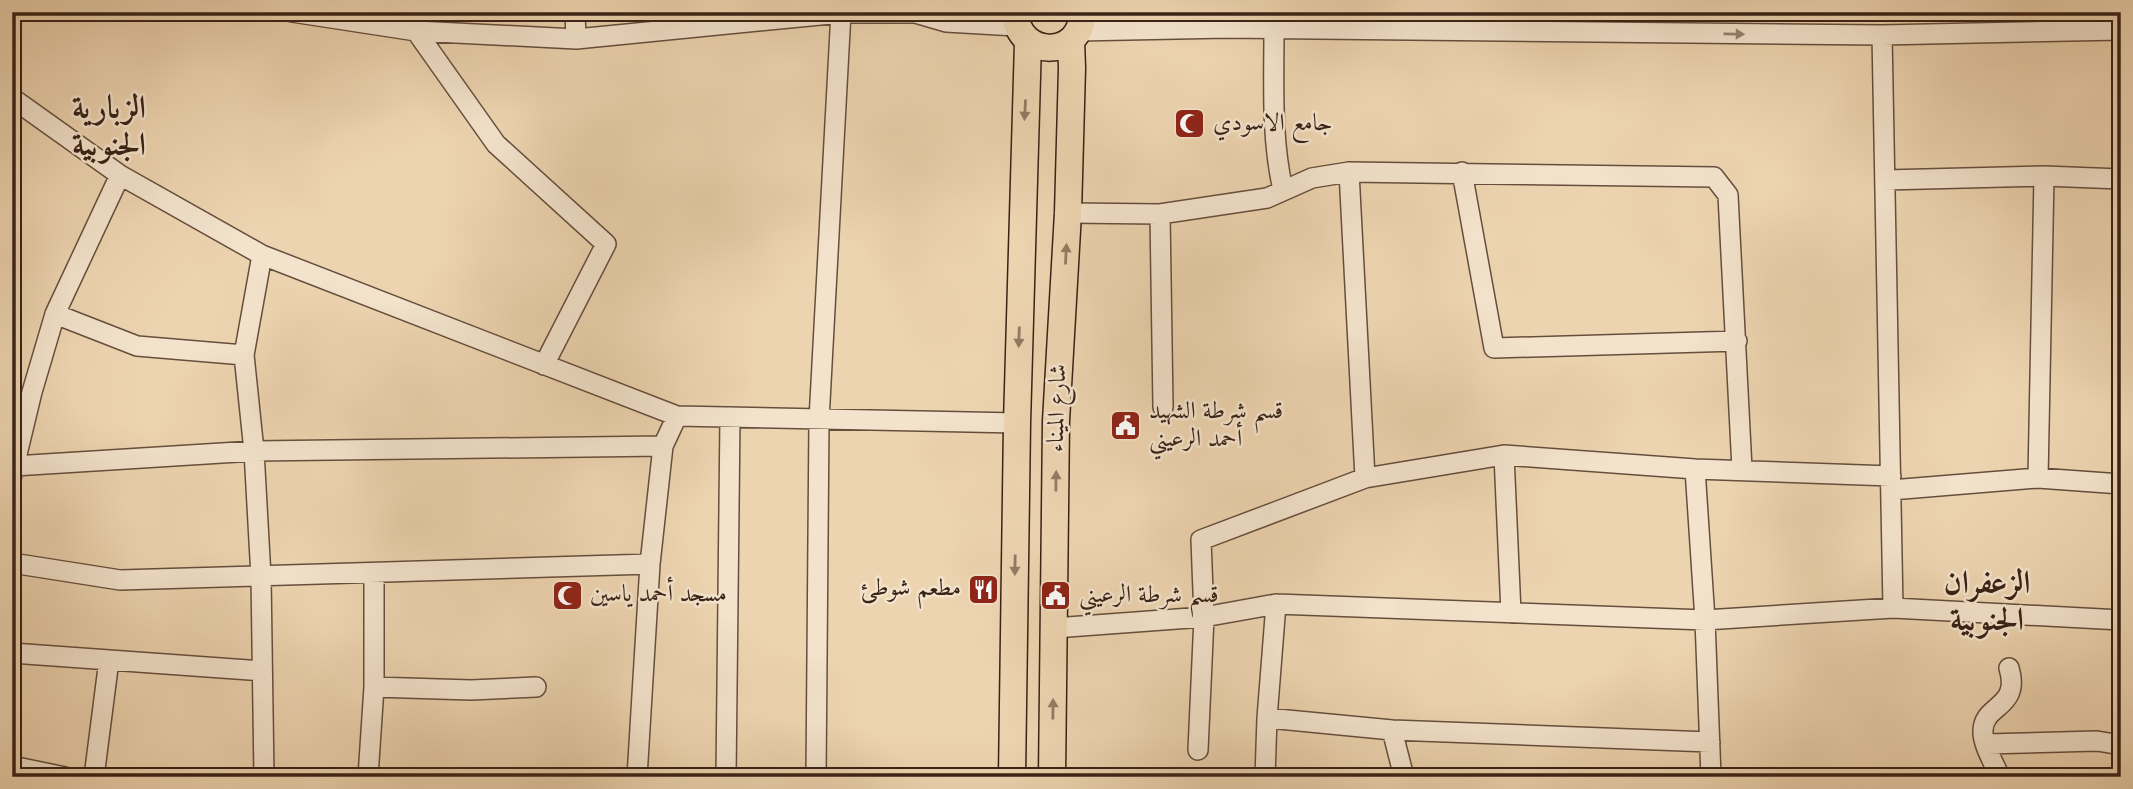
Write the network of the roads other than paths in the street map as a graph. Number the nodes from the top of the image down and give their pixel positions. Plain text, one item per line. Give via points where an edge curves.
1 (292, 12) edge
2 (575, 12) edge
3 (841, 13) edge
4 (916, 13) edge
5 (1020, 27) edge
6 (1077, 28) edge
7 (1274, 29) junction
8 (2121, 30) edge
9 (416, 31) junction
10 (1882, 35) junction
11 (576, 39) junction
12 (12, 98) edge
13 (1349, 172) junction
14 (1462, 172) junction
15 (120, 175) junction
16 (2044, 176) junction
17 (2121, 179) edge
18 (1885, 180) junction
19 (1283, 190) junction
20 (1068, 213) junction
21 (1160, 214) junction
22 (262, 255) junction
23 (55, 314) junction
24 (1738, 341) junction
25 (244, 355) junction
26 (544, 365) junction
27 (1163, 407) dead end
28 (677, 416) junction
29 (730, 417) junction
30 (819, 420) junction
31 (1017, 423) junction
32 (18, 428) edge
33 (663, 446) junction
34 (254, 451) junction
35 (1504, 455) junction
36 (1695, 469) junction
37 (1742, 469) junction
38 (13, 471) edge
39 (1365, 478) junction
40 (2038, 478) junction
41 (1891, 483) junction
42 (2121, 484) edge
43 (12, 563) edge
44 (650, 564) junction
45 (374, 573) junction
46 (261, 577) junction
47 (1276, 604) junction
48 (1893, 608) junction
49 (1511, 613) junction
50 (1204, 617) junction
51 (1705, 620) junction
52 (2121, 620) edge
53 (1054, 628) junction
54 (12, 653) edge
55 (110, 660) junction
56 (2010, 668) dead end
57 (262, 671) junction
58 (374, 687) junction
59 (536, 687) dead end
60 (1267, 718) junction
61 (1392, 730) junction
62 (1710, 742) junction
63 (1987, 744) junction
64 (2121, 745) edge
65 (1198, 750) dead end
66 (12, 766) edge
67 (65, 777) edge
68 (94, 777) edge
69 (264, 777) edge
70 (368, 777) edge
71 (637, 777) edge
72 (726, 777) edge
73 (816, 777) edge
74 (1012, 777) edge
75 (1052, 777) edge
76 (1265, 777) edge
77 (1404, 777) edge
78 (1711, 777) edge
79 (2000, 777) edge

1 - 9 street
2 - 11 street
3 - 4 street
3 - 11 street
3 - 30 street
4 - 5 street via 946,22
5 - 6 highway via 1042,48 1057,48
5 -> 31 highway, شارع الميناء
6 - 7 street
6 - 20 highway, شارع الميناء
7 -> 10 street
7 - 19 street via 1274,136
8 - 10 street
9 - 11 street
9 - 26 street via 496,145 607,244
10 - 18 street
12 - 15 street
13 - 14 street
13 - 19 street via 1312,178
13 - 39 street
14 - 24 street via 1714,177 1728,195
14 - 24 street via 1494,348
15 - 22 street
15 - 23 street
16 - 17 street
16 - 18 street
16 - 40 street
18 - 41 street
19 - 21 street via 1268,198
20 - 21 street
53 -> 20 highway, شارع الميناء via 1056,421
21 - 27 street
22 - 25 street
22 - 26 street
23 - 25 street via 137,346
23 - 32 street
24 - 37 street
25 - 34 street
26 - 28 street
28 - 29 street
28 - 33 street
29 - 30 street
29 - 72 street
30 - 31 street
30 - 73 street
31 -> 74 highway, شارع الميناء
32 - 38 street
33 - 34 street
33 - 44 street
34 - 38 street
34 - 46 street
35 - 36 street
35 - 39 street
35 - 49 street
36 - 37 street
36 - 51 street
37 - 41 street
39 - 50 street via 1201,540
40 - 41 street
40 - 42 street
41 - 48 street
43 - 46 street via 120,580
44 - 45 street
44 - 71 street
45 - 46 street
45 - 58 street
46 - 57 street
47 - 49 street
47 - 50 street
47 - 60 street
48 - 51 street
48 - 52 street
49 - 51 street
50 - 53 street
50 - 65 street
51 - 62 street
75 -> 53 highway, شارع الميناء
54 - 55 street
55 - 57 street
55 - 68 street
56 - 63 street via 2014,683 2008,698 1984,722
57 - 69 street
58 - 59 street
58 - 70 street
60 - 61 street
60 - 76 street
61 - 62 street
61 - 77 street
62 - 78 street
63 - 64 street via 2097,741
63 - 79 street
66 - 67 street

